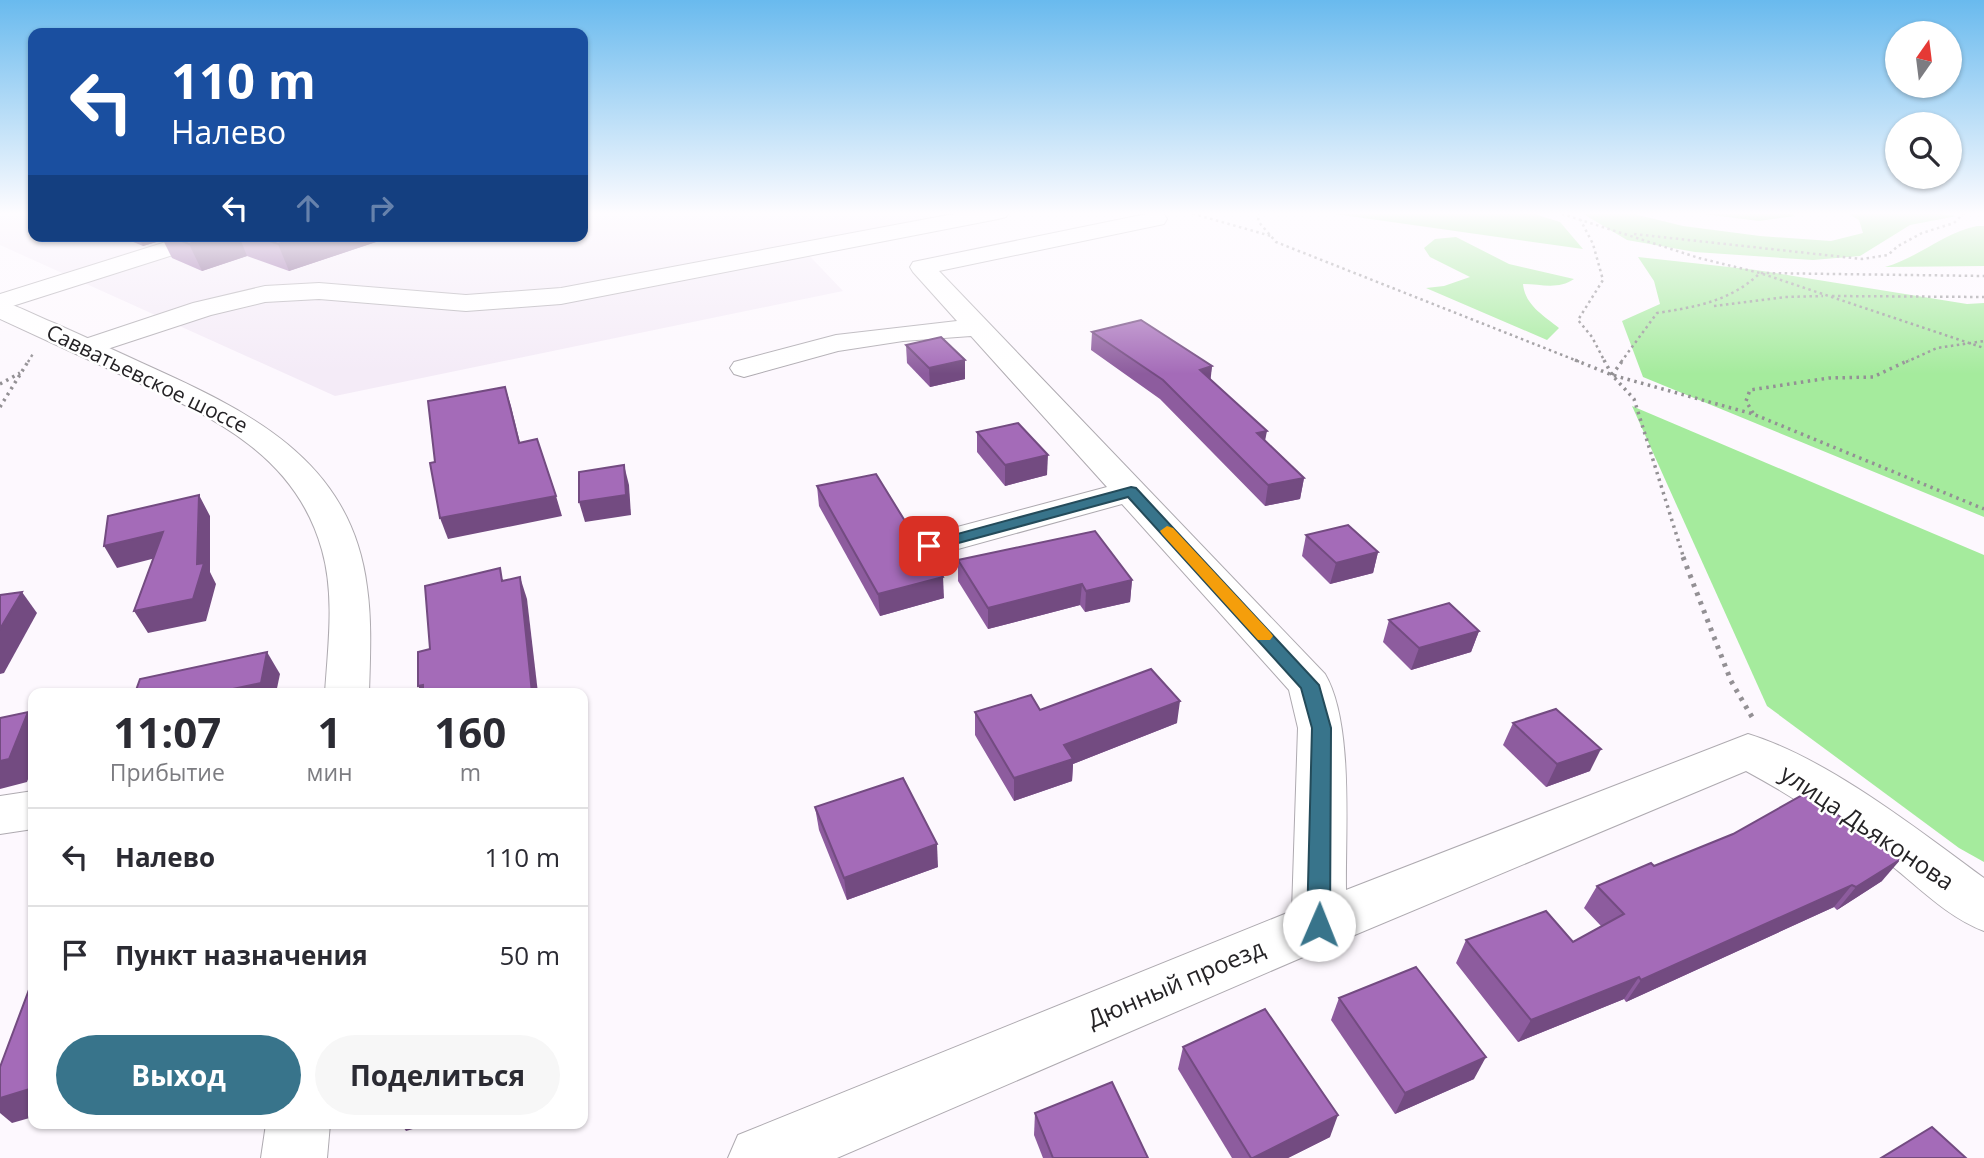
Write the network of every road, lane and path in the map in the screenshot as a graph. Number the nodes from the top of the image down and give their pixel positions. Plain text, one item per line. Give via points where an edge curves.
1 (114, 266) edge
2 (717, 266) edge
3 (927, 266) edge
4 (1337, 266) edge
5 (1599, 266) edge
6 (1732, 266) edge
7 (1760, 273) junction
8 (1984, 276) edge
9 (1828, 296) junction
10 (1984, 296) edge
11 (0, 302) edge
12 (0, 309) edge
13 (1657, 313) junction
14 (979, 327) junction
15 (47, 330) junction
16 (1984, 341) edge
17 (1970, 343) junction
18 (86, 348) junction
19 (1984, 348) edge
20 (744, 368) dead end
21 (21, 373) junction
22 (1612, 375) junction
23 (0, 384) edge
24 (0, 407) edge
25 (1753, 414) junction
26 (1131, 491) junction
27 (1984, 509) edge
28 (929, 546) dead end
29 (346, 688) edge
30 (1748, 751) junction
31 (28, 811) edge
32 (0, 815) edge
33 (1984, 908) edge
34 (1319, 925) junction
35 (297, 1129) edge
36 (294, 1158) edge
37 (761, 1158) edge

1 - 11 street
2 - 18 street via 561,296 466,303 319,291 265,294 202,309
3 - 14 street via 922,267
4 - 22 path
5 - 22 path via 1603,280 1578,320
6 - 7 path
7 - 8 path
7 - 9 path
7 - 13 path via 1750,284 1715,303
9 - 10 path
9 - 13 path
9 - 17 path
12 - 15 street, Савватьевское шоссе
13 - 22 path
14 - 20 street via 835,343
14 - 26 street
15 - 18 street, Савватьевское шоссе
15 - 21 path
16 - 17 path
17 - 19 path
17 - 25 path via 1937,348 1874,377 1829,378 1750,390 1746,401
18 - 29 street, Савватьевское шоссе via 236,419 282,452 307,479 335,529 346,569 350,616
21 - 23 path
21 - 24 path
22 - 25 path
22 - 30 path via 1634,398 1677,542 1731,681 1759,730
25 - 27 path
26 - 28 street
26 - 34 street via 1310,685 1321,728
30 - 33 street, улица Дьяконова via 1811,784
30 - 34 street, Дюнный проезд
31 - 32 street
34 - 37 street, Дюнный проезд
35 - 36 street

